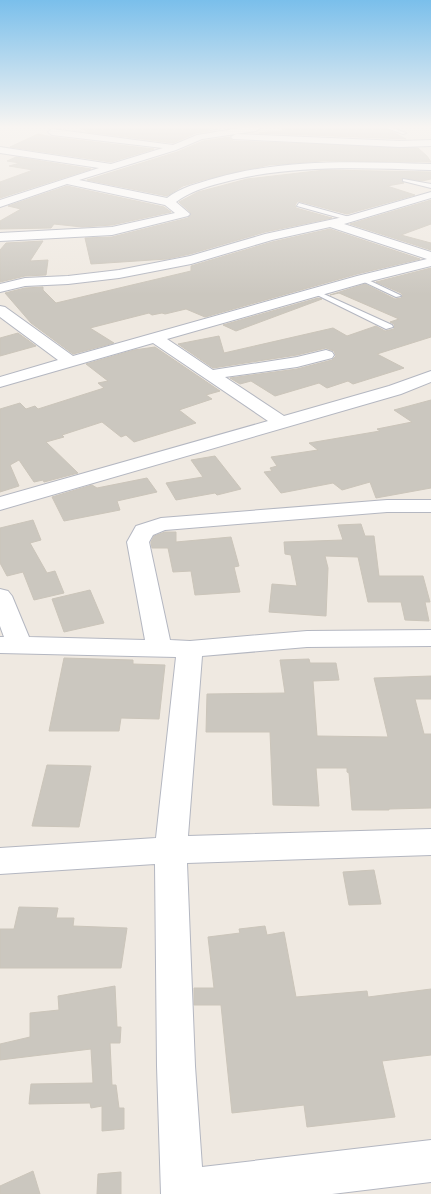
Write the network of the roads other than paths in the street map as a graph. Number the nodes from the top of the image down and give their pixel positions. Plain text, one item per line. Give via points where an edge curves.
1 (58, 184) edge
2 (79, 184) edge
3 (207, 184) edge
4 (431, 196) edge
5 (170, 202) junction
6 (0, 204) edge
7 (299, 205) dead end
8 (351, 219) junction
9 (332, 224) junction
10 (0, 237) edge
11 (431, 256) edge
12 (431, 262) edge
13 (362, 279) junction
14 (0, 288) edge
15 (315, 292) junction
16 (398, 296) dead end
17 (0, 310) edge
18 (388, 326) dead end
19 (155, 338) junction
20 (326, 355) dead end
21 (69, 362) junction
22 (211, 375) junction
23 (431, 376) edge
24 (0, 382) edge
25 (281, 422) junction
26 (0, 504) edge
27 (431, 506) edge
28 (0, 596) edge
29 (431, 638) edge
30 (10, 645) edge
31 (175, 648) junction
32 (431, 842) edge
33 (171, 850) junction
34 (0, 861) edge
35 (431, 1161) edge
36 (182, 1192) edge

1 - 6 street
2 - 5 street
3 - 5 street via 179,194
4 - 8 street
5 - 10 street via 184,214 112,231
7 - 8 lane
8 - 9 street
9 - 11 street
9 - 14 street via 269,237 191,260 119,274 25,282
12 - 13 street
13 - 15 street
13 - 16 lane
15 - 18 lane
15 - 19 street
17 - 21 street
19 - 21 street
19 - 22 street
20 - 22 street
21 - 24 street
22 - 25 street
23 - 25 street via 395,390
25 - 26 street
27 - 31 street via 387,506 200,520 161,524 144,531 138,542
28 - 30 street
29 - 31 street via 307,639
30 - 31 street
31 - 33 street
32 - 33 street
33 - 34 street
33 - 36 street
35 - 36 street

